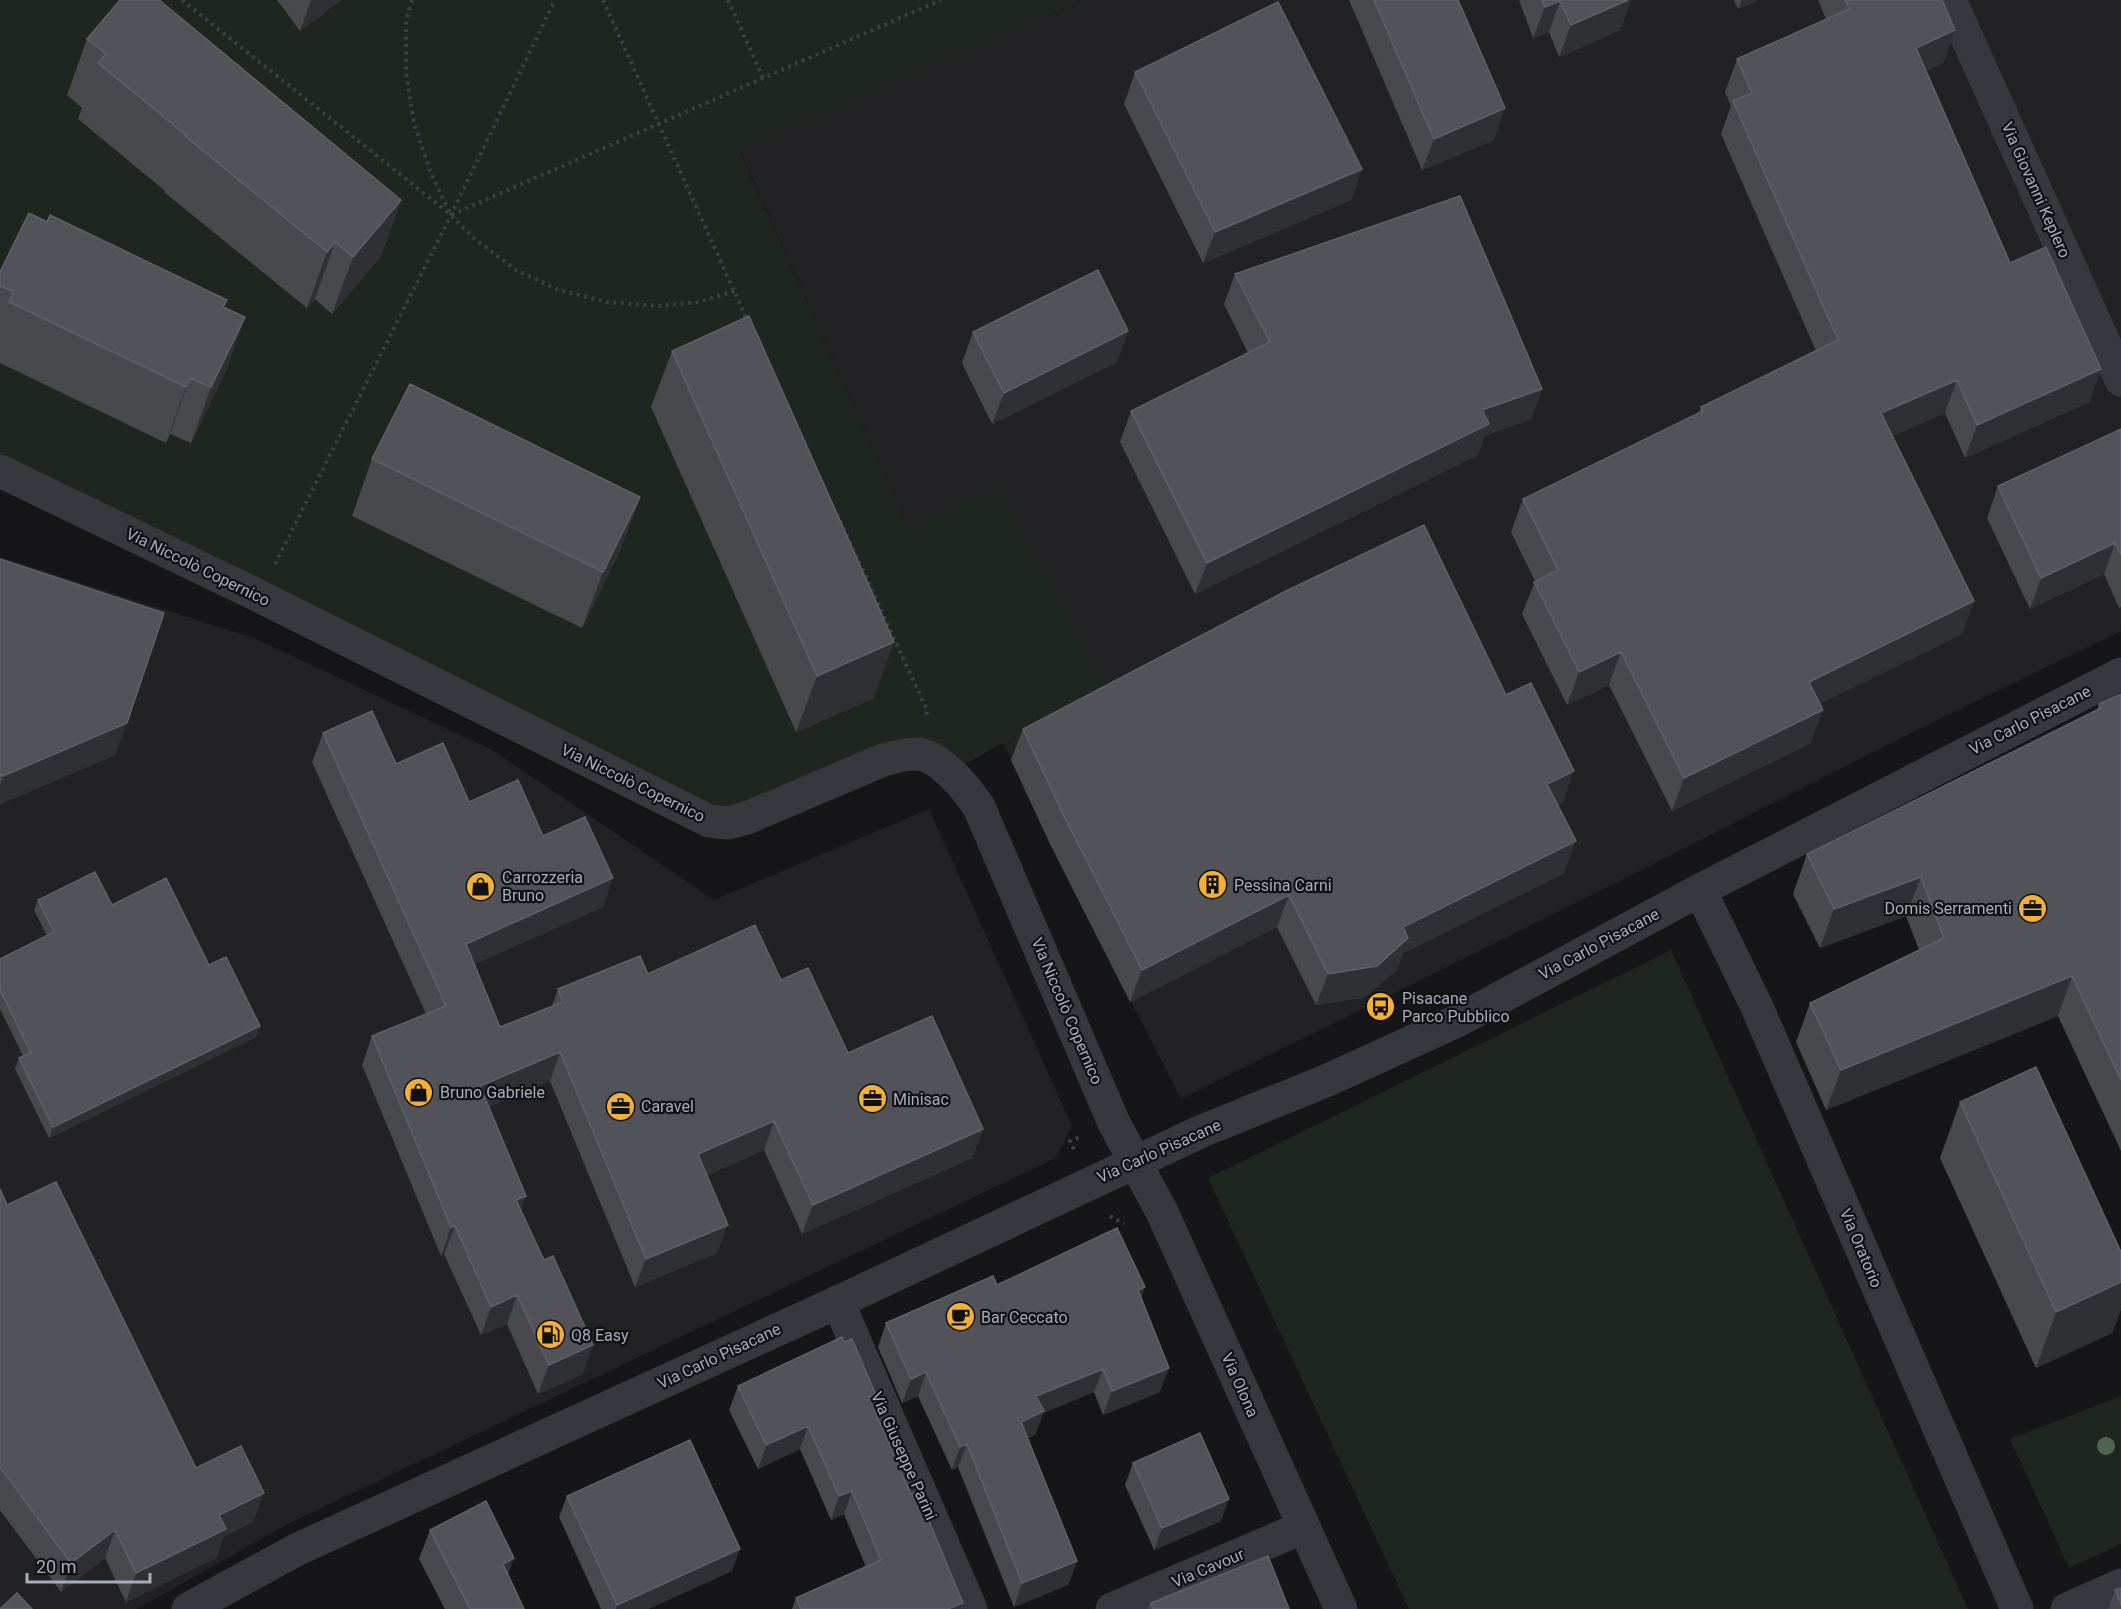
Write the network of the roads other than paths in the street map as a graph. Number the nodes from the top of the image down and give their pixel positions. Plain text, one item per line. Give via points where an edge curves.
1 (1950, 0) edge
2 (2121, 381) edge
3 (0, 471) edge
4 (2121, 674) edge
5 (1700, 890) junction
6 (1135, 1162) junction
7 (838, 1302) junction
8 (1304, 1527) junction
9 (2121, 1585) edge
10 (188, 1609) edge
11 (971, 1609) edge
12 (1112, 1609) edge
13 (1341, 1609) edge
14 (2017, 1609) edge
15 (2067, 1609) edge

1 - 2 street, Via Giovanni Keplero
3 - 6 street, Via Niccolò Copernico via 709,821 728,823 747,818 883,760 919,754 935,762 951,772 980,807 1114,1123
4 - 5 street, Via Carlo Pisacane
5 - 6 street, Via Carlo Pisacane via 1457,1021
5 - 14 street, Via Oratorio via 1757,1007
6 - 7 street, Via Carlo Pisacane
6 - 8 street, Via Olona via 1162,1212
7 - 10 street, Via Carlo Pisacane via 298,1549
7 - 11 street, Via Giuseppe Parini
8 - 12 street, Via Cavour
8 - 13 street, Via Olona
9 - 15 street

